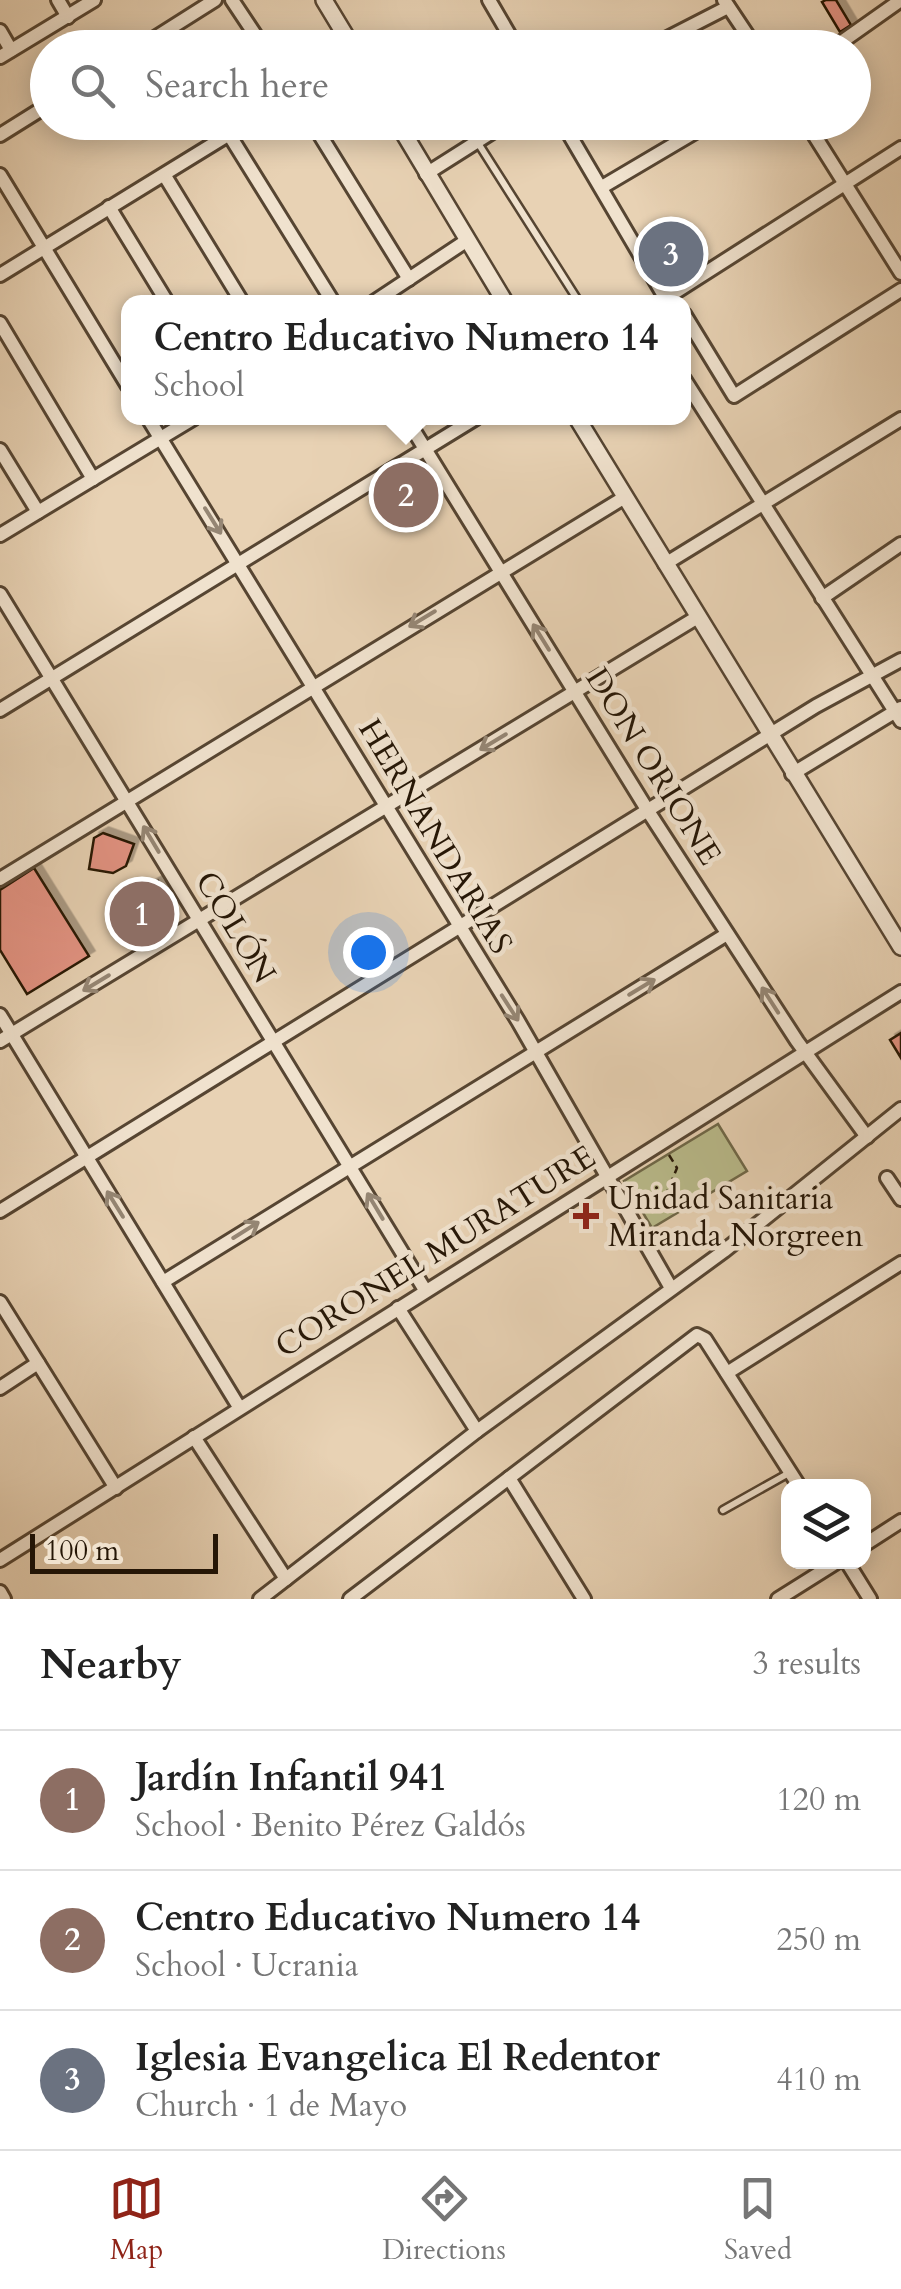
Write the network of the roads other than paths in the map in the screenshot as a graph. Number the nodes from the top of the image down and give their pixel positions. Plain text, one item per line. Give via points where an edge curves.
1 (58, 0) edge
2 (94, 0) edge
3 (215, 0) edge
4 (232, 0) edge
5 (324, 0) edge
6 (488, 0) edge
7 (901, 0) edge
8 (726, 4) edge
9 (68, 17) junction
10 (46, 30) edge
11 (168, 30) edge
12 (252, 30) edge
13 (343, 30) edge
14 (506, 30) edge
15 (680, 30) edge
16 (744, 30) edge
17 (858, 30) edge
18 (0, 31) edge
19 (30, 39) edge
20 (5, 54) edge
21 (30, 116) edge
22 (0, 135) edge
23 (224, 140) edge
24 (232, 140) edge
25 (323, 140) edge
26 (406, 140) edge
27 (481, 140) edge
28 (573, 140) edge
29 (682, 140) edge
30 (817, 140) edge
31 (478, 142) junction
32 (901, 148) edge
33 (426, 174) junction
34 (0, 175) edge
35 (165, 176) junction
36 (844, 182) junction
37 (602, 188) junction
38 (109, 207) junction
39 (466, 240) junction
40 (43, 248) junction
41 (901, 272) edge
42 (0, 275) edge
43 (409, 280) junction
44 (901, 290) edge
45 (163, 295) edge
46 (238, 295) edge
47 (328, 295) edge
48 (385, 295) edge
49 (501, 295) edge
50 (575, 295) edge
51 (666, 295) edge
52 (676, 295) edge
53 (0, 322) edge
54 (691, 325) edge
55 (121, 375) edge
56 (691, 390) edge
57 (901, 419) edge
58 (153, 425) edge
59 (182, 425) edge
60 (411, 425) edge
61 (465, 425) edge
62 (581, 425) edge
63 (161, 438) junction
64 (426, 449) junction
65 (0, 450) edge
66 (93, 479) junction
67 (625, 496) junction
68 (764, 505) junction
69 (38, 512) junction
70 (0, 535) edge
71 (901, 544) edge
72 (238, 562) junction
73 (664, 564) junction
74 (501, 571) junction
75 (0, 594) edge
76 (822, 598) junction
77 (696, 618) junction
78 (901, 660) edge
79 (54, 677) junction
80 (870, 677) junction
81 (312, 686) junction
82 (576, 692) junction
83 (0, 710) edge
84 (899, 714) edge
85 (768, 736) junction
86 (792, 774) junction
87 (127, 801) junction
88 (386, 806) junction
89 (648, 811) junction
90 (0, 879) edge
91 (200, 920) junction
92 (458, 926) junction
93 (728, 934) junction
94 (901, 947) edge
95 (901, 992) edge
96 (0, 1015) edge
97 (6, 1038) edge
98 (274, 1041) junction
99 (536, 1051) junction
100 (806, 1052) junction
101 (901, 1109) edge
102 (867, 1137) junction
103 (87, 1158) junction
104 (350, 1166) junction
105 (607, 1175) junction
106 (888, 1178) dead end
107 (901, 1198) edge
108 (0, 1212) edge
109 (901, 1262) edge
110 (163, 1282) junction
111 (671, 1288) junction
112 (425, 1290) junction
113 (0, 1302) edge
114 (398, 1308) junction
115 (38, 1363) junction
116 (728, 1373) junction
117 (0, 1388) edge
118 (239, 1407) junction
119 (477, 1431) junction
120 (194, 1437) junction
121 (790, 1472) junction
122 (509, 1478) junction
123 (794, 1479) edge
124 (116, 1488) junction
125 (723, 1510) dead end
126 (901, 1521) edge
127 (871, 1540) edge
128 (0, 1560) edge
129 (827, 1569) edge
130 (851, 1569) edge
131 (286, 1580) junction
132 (0, 1592) edge
133 (4, 1599) edge
134 (260, 1599) edge
135 (350, 1599) edge
136 (584, 1599) edge
137 (778, 1599) edge
138 (870, 1599) edge

1 - 9 street
2 - 9 street
3 - 11 street
4 - 12 street
5 - 13 street
6 - 14 street
7 - 17 street
8 - 15 street
8 - 16 street
9 - 10 street
18 - 20 street
19 - 20 street
21 - 22 street
23 - 35 street
24 - 47 street
25 - 43 street
26 - 33 street
27 - 31 street
28 - 37 street
29 - 37 street
30 - 36 street
31 - 33 street
31 - 50 lane
32 - 36 street
33 - 39 street
34 - 40 street
35 - 38 street
35 - 46 street
36 - 41 street
36 - 52 street
37 - 51 street
38 - 40 street
38 - 45 street
39 - 43 street
39 - 49 street
40 - 42 street
40 - 55 street
43 - 48 street
44 - 54 street via 734,396
53 - 66 street
56 - 68 street
57 - 68 street
58 - 63 street, HERNANDARIAS
59 - 63 street
60 - 64 street, DON ORIONE
61 - 64 street
62 - 67 street
63 - 66 street
63 -> 72 street, HERNANDARIAS
64 - 72 street
64 - 74 street, DON ORIONE
65 - 69 street
66 - 69 street
67 - 73 street
67 - 74 street
68 - 73 street
68 - 76 street
69 - 70 street
71 - 76 street
72 - 79 street
72 - 81 street, HERNANDARIAS
73 - 77 street
74 -> 81 street
82 -> 74 street, DON ORIONE
75 - 79 street, COLÓN
76 - 80 street
77 - 82 street
77 - 85 street
78 - 80 street
79 - 83 street
79 - 87 street, COLÓN
80 - 84 street
80 - 85 street
81 - 87 street
81 - 88 street, HERNANDARIAS
82 -> 88 street
82 - 89 street, DON ORIONE
84 - 86 street
85 - 86 street
85 - 89 street
86 - 94 street
87 - 90 street
91 -> 87 street, COLÓN
88 - 91 street
88 - 92 street, HERNANDARIAS
89 - 92 street
89 - 93 street, DON ORIONE
91 -> 97 street
91 - 98 street, COLÓN
92 - 98 street
92 -> 99 street, HERNANDARIAS
99 -> 93 street
100 -> 93 street, DON ORIONE
95 - 100 street, CORONEL MURATURE
96 - 97 street
97 - 103 street
98 - 103 street
98 - 104 street, COLÓN
99 - 104 street
99 - 105 street, HERNANDARIAS
100 - 102 street, DON ORIONE
100 - 105 street, CORONEL MURATURE
101 - 102 street
102 - 111 street
103 - 108 street
110 -> 103 street
110 -> 104 street
112 -> 104 street, COLÓN
105 - 111 street, HERNANDARIAS
105 - 112 street, CORONEL MURATURE
106 - 107 street
109 - 116 street
110 - 118 street
111 - 119 street
112 - 114 street, CORONEL MURATURE
113 - 115 street
114 - 118 street, CORONEL MURATURE
114 - 119 street
115 - 117 street
115 - 124 street
116 - 121 street
116 - 122 street via 697,1336
118 - 120 street, CORONEL MURATURE
119 - 131 street
120 - 124 street, CORONEL MURATURE
120 - 131 street
121 - 123 street
121 - 125 lane
122 - 135 street
122 - 136 street
124 - 128 street, CORONEL MURATURE
126 - 127 street
129 - 137 street
130 - 138 street
131 - 134 street
132 - 133 street

